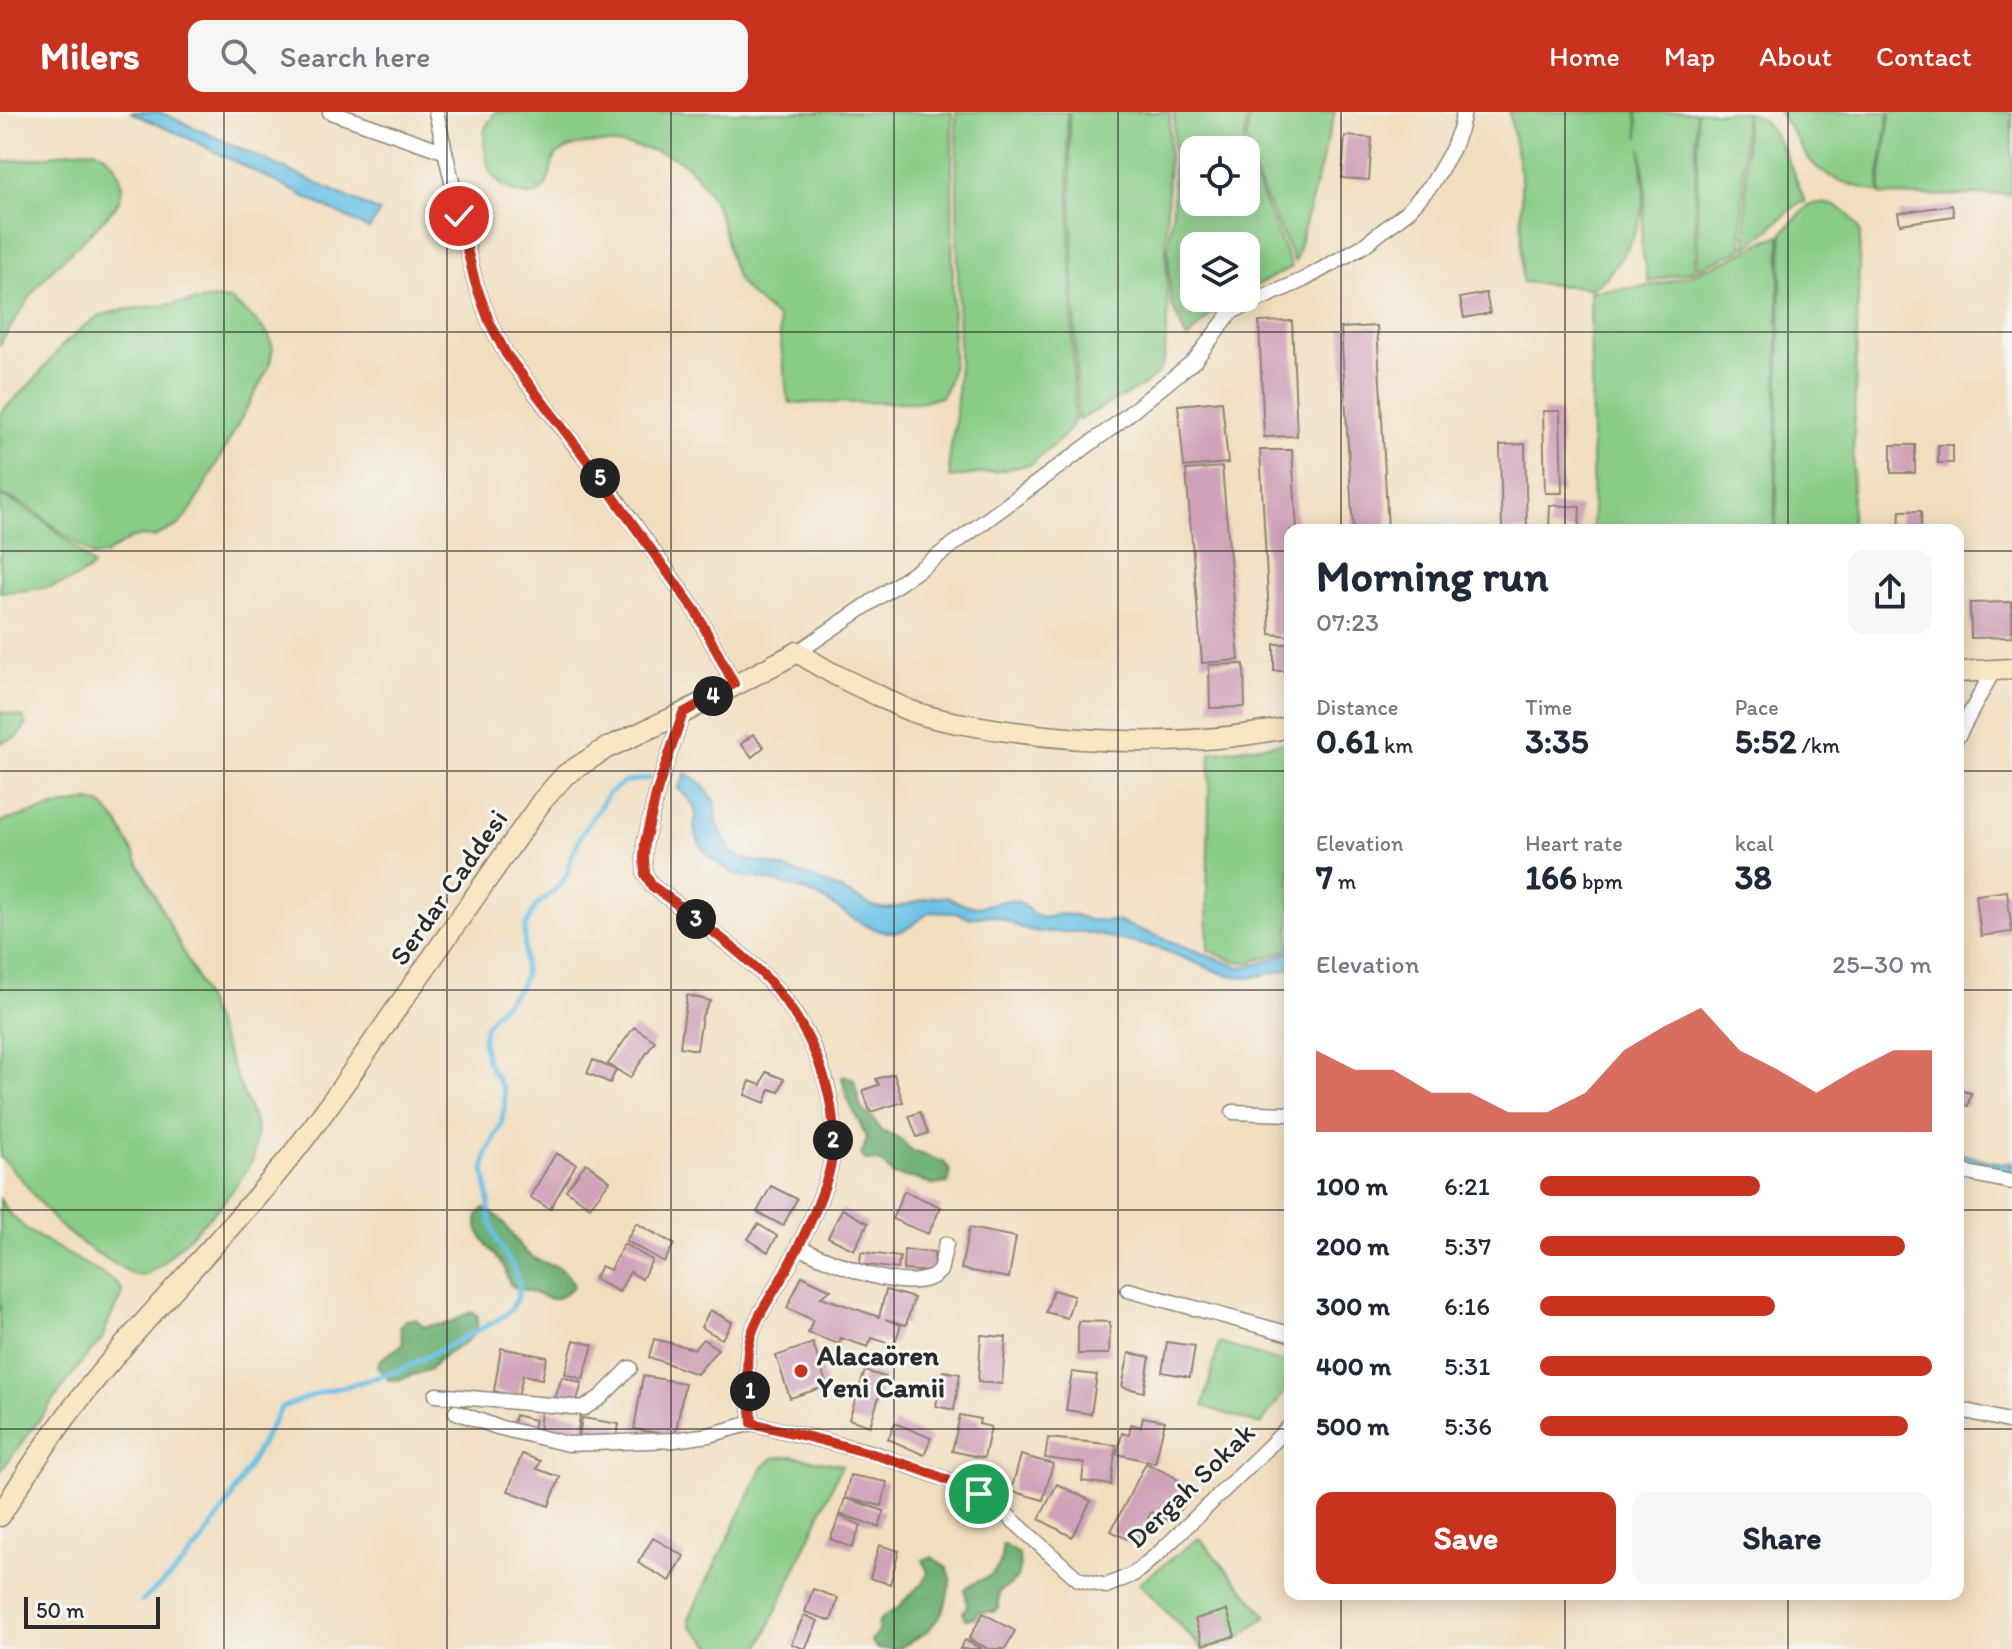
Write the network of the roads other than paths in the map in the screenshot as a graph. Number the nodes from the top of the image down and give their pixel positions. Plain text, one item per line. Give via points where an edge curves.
1 (330, 112) edge
2 (436, 112) edge
3 (1464, 112) edge
4 (443, 151) junction
5 (798, 652) junction
6 (2003, 670) edge
7 (1964, 672) edge
8 (734, 684) junction
9 (683, 713) junction
10 (1964, 727) edge
11 (1284, 728) edge
12 (1233, 1112) dead end
13 (1284, 1114) edge
14 (1964, 1172) edge
15 (2012, 1182) edge
16 (946, 1244) dead end
17 (798, 1247) junction
18 (1128, 1290) dead end
19 (1284, 1332) edge
20 (630, 1368) dead end
21 (436, 1395) dead end
22 (1964, 1410) edge
23 (456, 1412) dead end
24 (2012, 1422) edge
25 (752, 1423) junction
26 (1284, 1432) edge
27 (0, 1516) edge

1 - 4 street
2 - 4 street
3 - 5 street via 1452,150 1407,212 1363,246 1231,312 1195,360 1114,426
4 - 8 street via 475,282 506,354 696,612
5 - 8 street, Serdar Caddesi
5 - 11 street via 839,678 909,710 955,723 1132,741 1238,736
6 - 7 street
6 - 10 street
8 - 9 street, Serdar Caddesi
9 - 17 street via 657,791 645,842 645,874 652,886 748,959 772,984 817,1057 832,1118 831,1167
9 - 27 street, Serdar Caddesi via 580,764 542,801 320,1119 86,1391
12 - 13 street
14 - 15 street
16 - 17 street via 940,1271 930,1278 897,1281
17 - 25 street via 749,1343
18 - 19 street
20 - 21 street via 584,1408
22 - 24 street
23 - 25 street, Dergah Sokak via 568,1444 674,1440
25 - 26 street, Dergah Sokak via 873,1453 959,1484 997,1506 1066,1571 1106,1586 1134,1574 1160,1552

